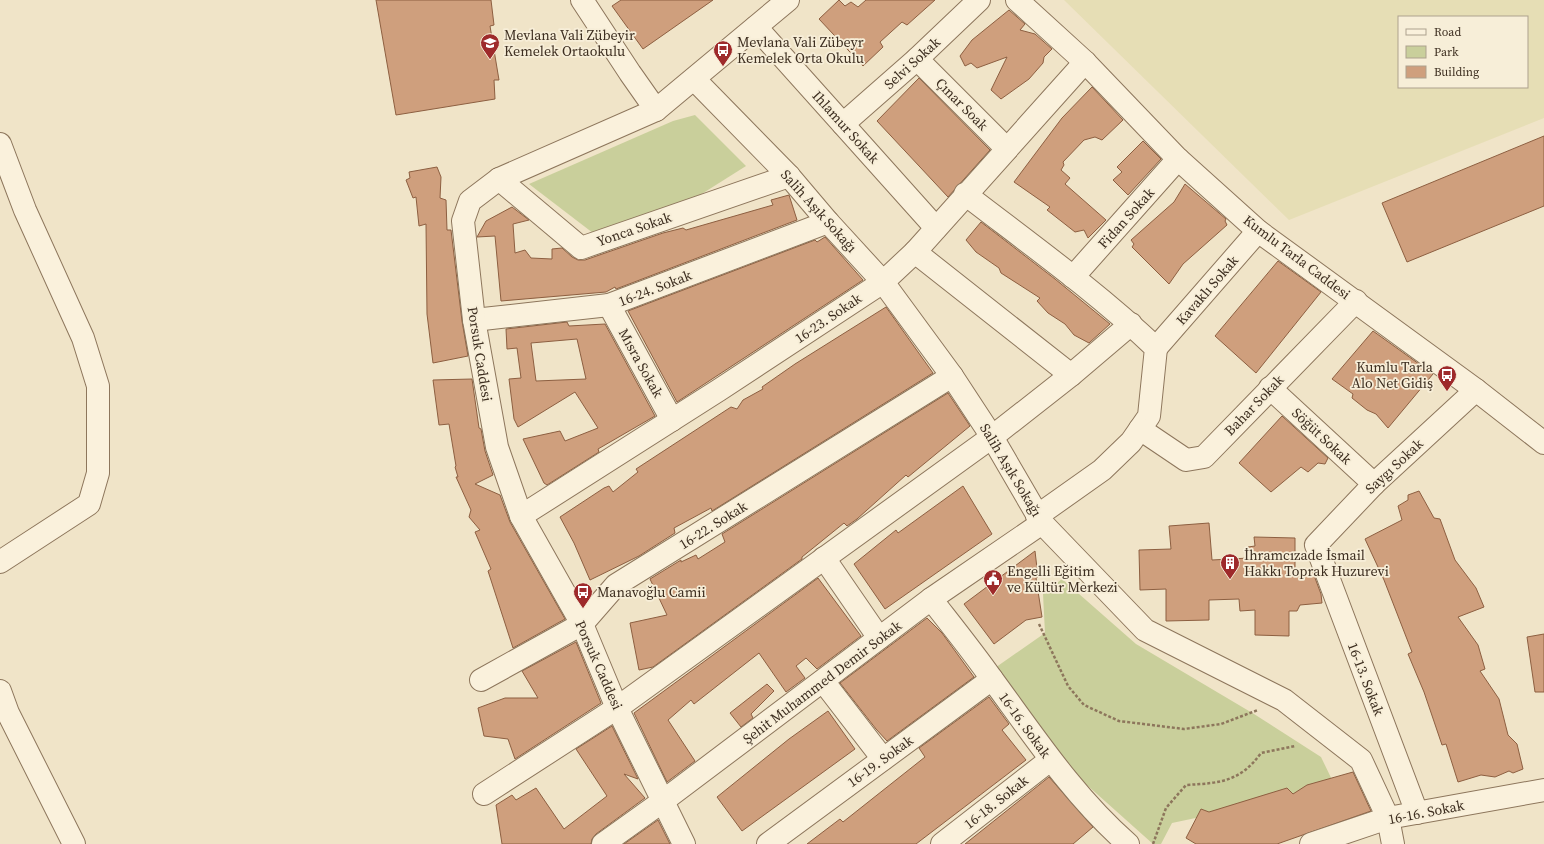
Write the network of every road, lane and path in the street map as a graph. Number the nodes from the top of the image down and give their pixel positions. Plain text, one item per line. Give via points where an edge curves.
1 (788, 0) edge
2 (979, 0) edge
3 (1017, 0) edge
4 (586, 2) edge
5 (756, 27) junction
6 (917, 59) junction
7 (1085, 62) junction
8 (694, 79) junction
9 (656, 110) junction
10 (843, 124) junction
11 (0, 144) edge
12 (1007, 149) junction
13 (1178, 159) junction
14 (789, 176) junction
15 (499, 179) junction
16 (965, 194) junction
17 (828, 222) junction
18 (936, 228) junction
19 (1258, 231) junction
20 (915, 252) junction
21 (1073, 277) junction
22 (883, 282) junction
23 (1356, 301) junction
24 (609, 305) junction
25 (474, 320) junction
26 (1131, 324) junction
27 (1156, 348) junction
28 (1071, 375) junction
29 (952, 376) junction
30 (1270, 388) junction
31 (1476, 390) junction
32 (672, 420) junction
33 (1140, 429) junction
34 (992, 437) junction
35 (1544, 443) edge
36 (1374, 484) junction
37 (521, 516) junction
38 (1040, 520) junction
39 (1316, 545) joint
40 (824, 558) junction
41 (0, 562) edge
42 (931, 599) junction
43 (582, 624) junction
44 (1039, 624) dead end
45 (879, 638) junction
46 (992, 679) junction
47 (481, 680) dead end
48 (823, 681) junction
49 (1, 696) edge
50 (1284, 700) junction
51 (617, 708) junction
52 (1295, 746) dead end
53 (883, 759) junction
54 (1050, 760) junction
55 (1544, 790) edge
56 (484, 794) dead end
57 (663, 801) junction
58 (1416, 813) junction
59 (1388, 818) junction
60 (1114, 840) edge
61 (74, 844) edge
62 (603, 844) edge
63 (684, 844) edge
64 (768, 844) edge
65 (942, 844) edge
66 (1153, 844) edge
67 (1311, 844) edge
68 (1393, 844) edge

1 - 5 street, Porsuk Caddesi
2 - 6 street, Selvi Sokak
3 - 7 street, Kumlu Tarla Caddesi
4 - 9 street
5 - 8 street, Porsuk Caddesi
5 - 10 street, Ihlamur Sokak
6 - 10 street, Selvi Sokak
6 - 12 street, Çınar Soak
7 - 12 street, 16-23. Sokak
7 - 13 street, Kumlu Tarla Caddesi
8 - 9 street, Porsuk Caddesi
8 - 14 street, Salih Aşık Sokağı
9 - 15 street, Porsuk Caddesi
10 - 18 street, Ihlamur Sokak
11 - 41 street via 25,210 83,338 98,386 98,473 89,504
12 - 16 street, 16-23. Sokak
13 - 19 street, Kumlu Tarla Caddesi
13 - 21 street, Fidan Sokak
14 - 15 street, Yonca Sokak via 581,248
14 - 17 street, Salih Aşık Sokağı
15 - 25 street, Porsuk Caddesi via 470,201 463,221
16 - 18 street, 16-23. Sokak
16 - 21 street
17 - 22 street, Salih Aşık Sokağı
17 - 24 street, 16-24. Sokak
18 - 20 street, 16-23. Sokak
19 - 23 street, Kumlu Tarla Caddesi
19 - 27 street, Kavaklı Sokak
20 - 22 street, 16-23. Sokak
20 - 28 street
21 - 26 street
22 - 29 street, Salih Aşık Sokağı
22 - 32 street, 16-23. Sokak
23 - 30 street, Bahar Sokak
23 - 31 street, Kumlu Tarla Caddesi
24 - 25 street, 16-24. Sokak
24 - 32 street, Mısra Sokak
25 - 37 street, Porsuk Caddesi via 496,447
26 - 27 street
26 - 28 street
27 - 33 street, Şehit Muhammed Demir Sokak via 1148,416
28 - 34 street
29 - 34 street, Salih Aşık Sokağı
29 - 43 street, 16-22. Sokak via 616,585
30 - 33 street, Bahar Sokak via 1204,457 1186,460
30 - 36 street, Söğüt Sokak
31 - 35 street, Kumlu Tarla Caddesi
31 - 36 street, Saygı Sokak
32 - 37 street, 16-23. Sokak
33 - 38 street, Şehit Muhammed Demir Sokak via 1132,442 1102,470
34 - 38 street, Salih Aşık Sokağı
34 - 40 street
36 - 39 street, Saygı Sokak
37 - 43 street, Porsuk Caddesi
38 - 42 street, Şehit Muhammed Demir Sokak
38 - 50 street, Salih Aşık Sokağı via 1145,630
39 - 58 street, 16-13. Sokak
40 - 45 street
40 - 51 street
42 - 45 street, Şehit Muhammed Demir Sokak
42 - 46 street, 16-16. Sokak
43 - 47 street, 16-22. Sokak
43 - 51 street, Porsuk Caddesi
44 - 50 path via 1068,686 1084,705 1120,721 1184,729 1221,724
45 - 48 street, Şehit Muhammed Demir Sokak
46 - 53 street, 16-19. Sokak
46 - 54 street, 16-16. Sokak
48 - 53 street
48 - 57 street, Şehit Muhammed Demir Sokak
49 - 61 street
50 - 59 street, Salih Aşık Sokağı via 1361,760
51 - 56 street
51 - 57 street, Porsuk Caddesi
52 - 66 path via 1261,753 1251,766 1237,777 1214,784 1186,785 1166,808
53 - 64 street, 16-19. Sokak
54 - 60 street, 16-16. Sokak
54 - 65 street, 16-18. Sokak
55 - 58 street, 16-16. Sokak
57 - 62 street, Şehit Muhammed Demir Sokak
57 - 63 street, Porsuk Caddesi
58 - 59 street, 16-16. Sokak
59 - 67 street, 16-16. Sokak
59 - 68 street, Salih Aşık Sokağı

